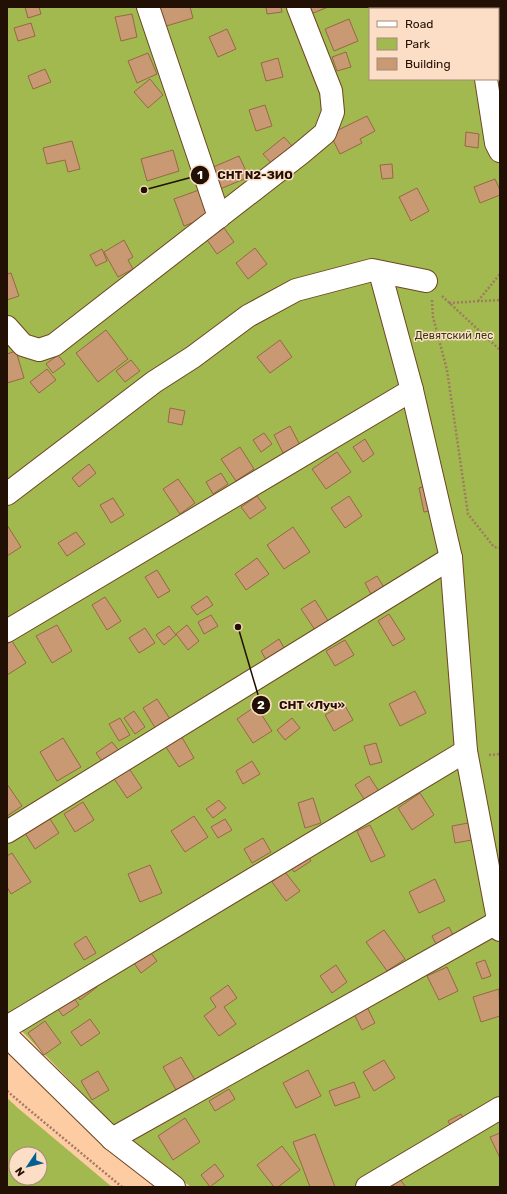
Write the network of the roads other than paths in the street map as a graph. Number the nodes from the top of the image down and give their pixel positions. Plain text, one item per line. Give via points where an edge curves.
1 (148, 7) edge
2 (298, 7) edge
3 (486, 80) edge
4 (500, 151) edge
5 (219, 217) junction
6 (380, 272) junction
7 (429, 283) road end
8 (7, 327) edge
9 (412, 390) junction
10 (7, 494) edge
11 (451, 558) junction
12 (7, 631) edge
13 (466, 751) junction
14 (7, 832) edge
15 (499, 926) edge
16 (7, 1027) edge
17 (7, 1036) edge
18 (7, 1053) edge
19 (500, 1108) edge
20 (112, 1139) junction
21 (154, 1187) edge
22 (174, 1187) edge
23 (367, 1187) edge

1 - 5 street
2 - 5 street via 331,91 333,112 324,132
3 - 4 street via 496,143
5 - 8 street via 54,345 39,350 23,345
6 - 7 street
6 - 9 street
6 - 10 street via 372,270 296,290 248,316 154,382
9 - 11 street
9 - 12 street
11 - 13 street
11 - 14 street
13 - 15 street
13 - 16 street
15 - 20 street
17 - 20 street
18 - 21 street via 101,1145
19 - 23 street
20 - 22 street

